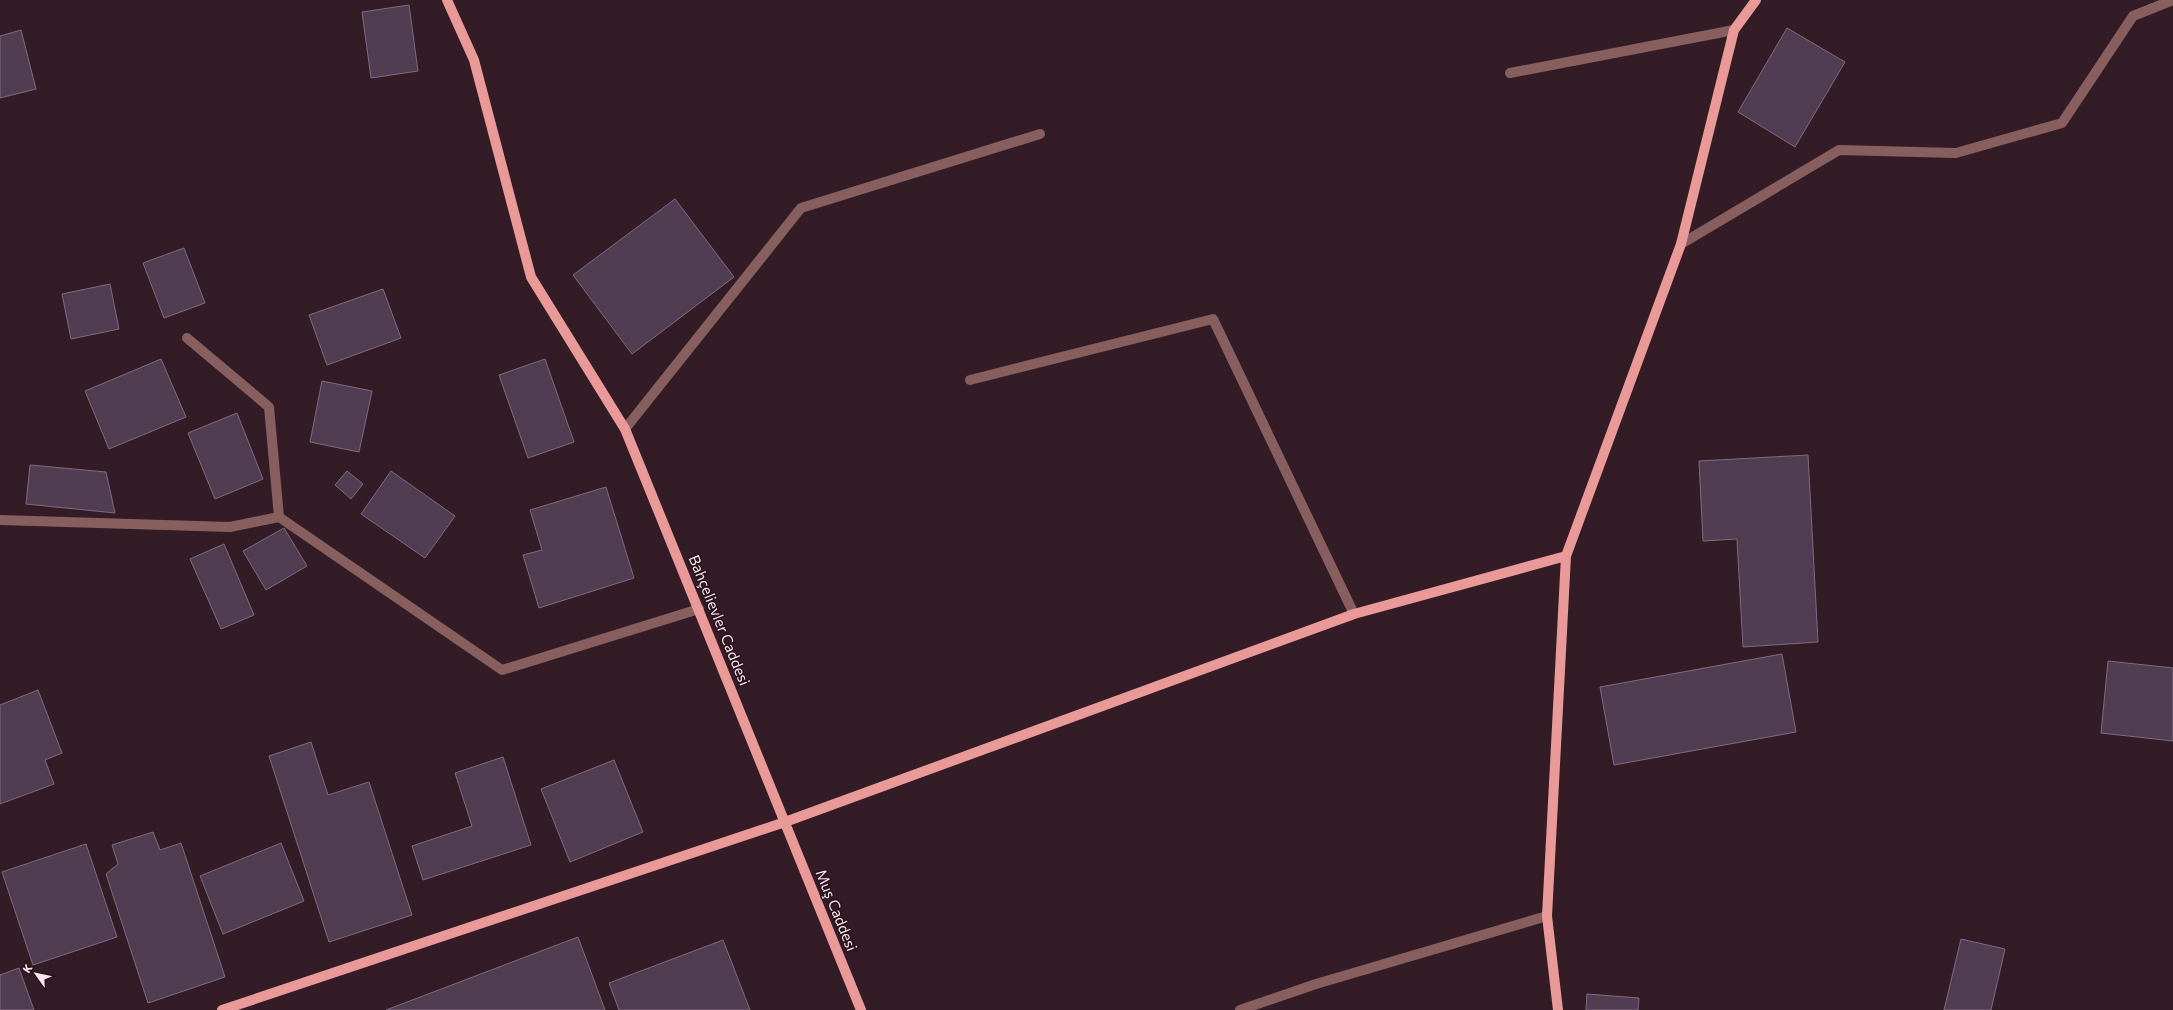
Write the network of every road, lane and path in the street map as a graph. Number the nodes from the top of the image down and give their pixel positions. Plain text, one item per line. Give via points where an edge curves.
1 (447, 0) edge
2 (2173, 0) edge
3 (1754, 2) edge
4 (1734, 30) junction
5 (1510, 73) dead end
6 (1040, 134) dead end
7 (1681, 244) junction
8 (187, 338) dead end
9 (970, 380) dead end
10 (625, 430) junction
11 (279, 517) junction
12 (0, 520) edge
13 (1566, 556) junction
14 (699, 609) junction
15 (1354, 614) junction
16 (785, 822) junction
17 (1547, 916) junction
18 (222, 1010) edge
19 (861, 1010) edge
20 (1240, 1010) edge
21 (1558, 1010) edge

1 - 10 main road, Bahçelievler Caddesi via 474,60 531,276
2 - 7 street via 2133,16 2062,123 1956,153 1839,150
3 - 4 main road
4 - 5 street
4 - 7 main road
6 - 10 street via 801,208
7 - 13 main road
8 - 11 street via 269,407
9 - 15 street via 1213,319
10 - 14 main road, Bahçelievler Caddesi
11 - 12 street via 230,527
11 - 14 street via 502,670
13 - 15 main road
13 - 17 main road
14 - 16 main road, Bahçelievler Caddesi
15 - 16 main road
16 - 18 main road
16 - 19 main road, Muş Caddesi
17 - 20 street via 1316,984
17 - 21 main road

